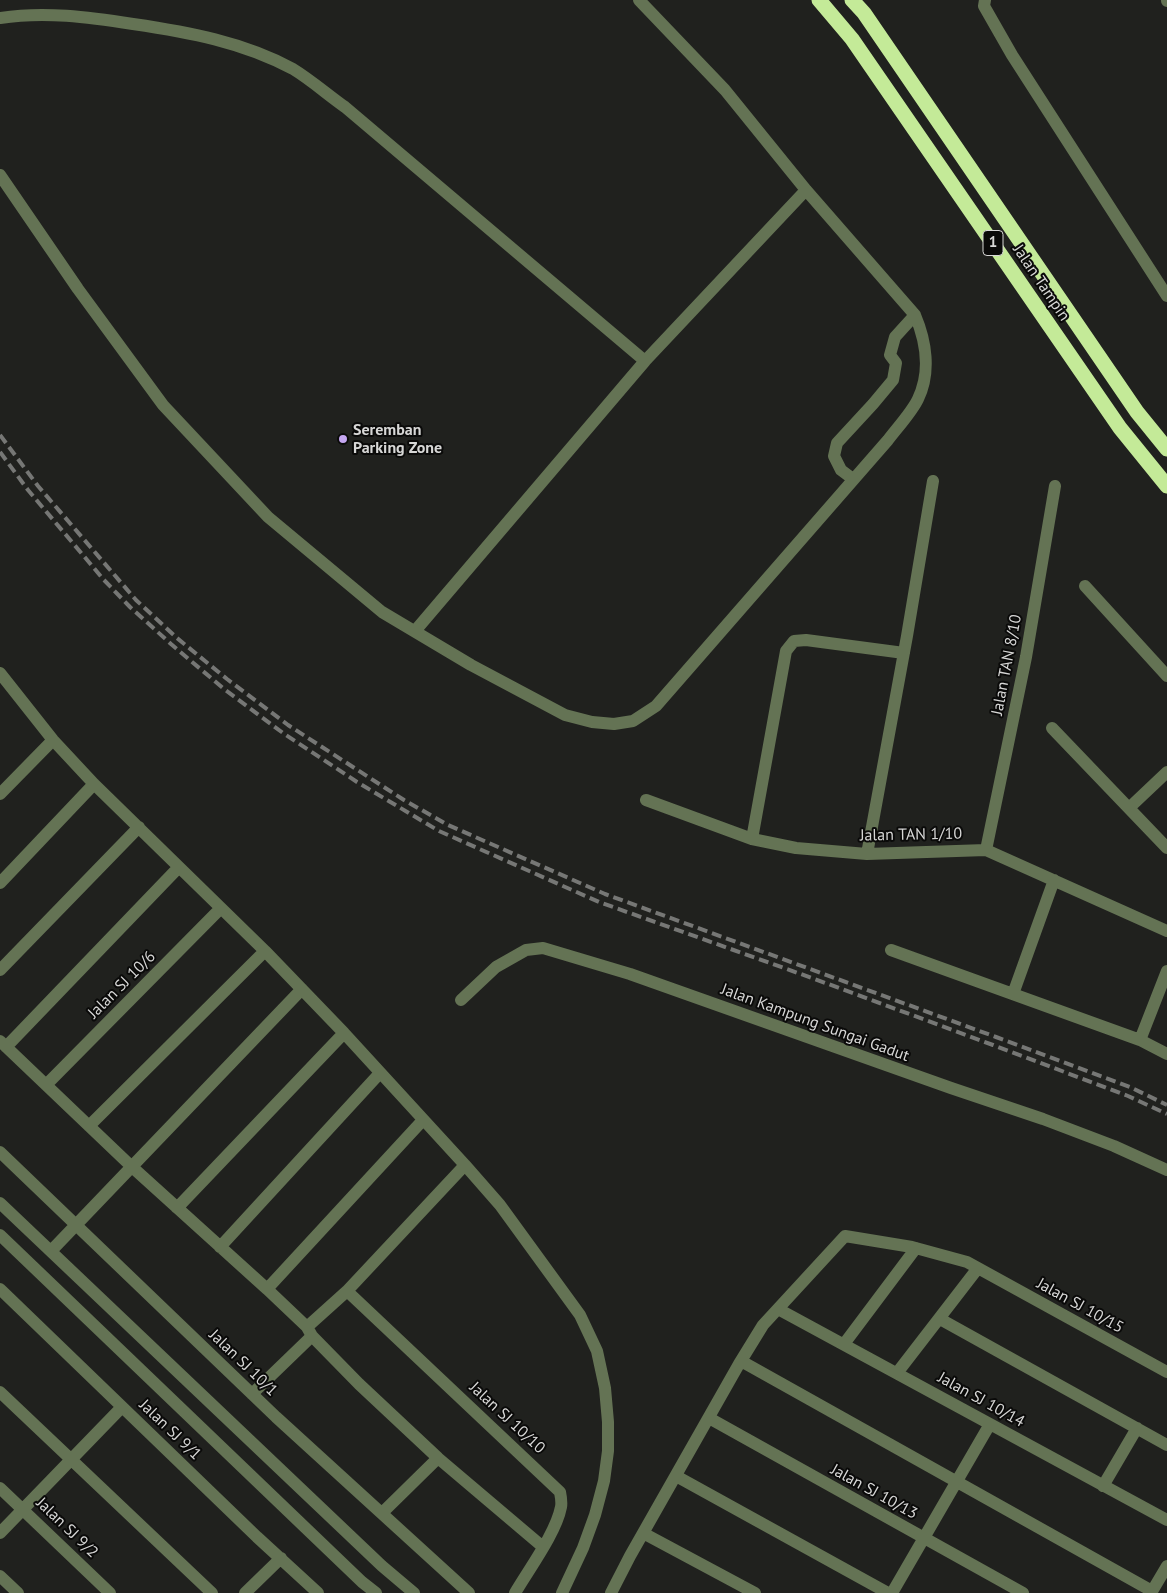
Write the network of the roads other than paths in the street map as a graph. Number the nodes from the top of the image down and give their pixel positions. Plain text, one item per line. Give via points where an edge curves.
1 (639, 0) edge
2 (819, 0) edge
3 (852, 0) edge
4 (985, 0) edge
5 (0, 18) edge
6 (0, 175) edge
7 (806, 190) junction
8 (1167, 296) edge
9 (915, 316) junction
10 (645, 361) junction
11 (1167, 449) edge
12 (853, 479) junction
13 (933, 481) dead end
14 (1055, 486) dead end
15 (1167, 486) edge
16 (1085, 586) dead end
17 (415, 631) junction
18 (904, 653) junction
19 (0, 673) edge
20 (1167, 676) edge
21 (1052, 728) dead end
22 (53, 740) junction
23 (1167, 772) edge
24 (94, 784) junction
25 (0, 794) edge
26 (646, 800) dead end
27 (1129, 808) junction
28 (139, 827) junction
29 (752, 839) junction
30 (1167, 848) edge
31 (986, 850) junction
32 (867, 854) junction
33 (179, 867) junction
34 (1054, 880) junction
35 (0, 883) edge
36 (221, 908) junction
37 (1167, 931) edge
38 (891, 950) dead end
39 (265, 951) junction
40 (0, 970) edge
41 (1167, 971) edge
42 (302, 989) junction
43 (1013, 994) junction
44 (461, 1000) dead end
45 (344, 1033) junction
46 (1140, 1040) junction
47 (3, 1044) edge
48 (1167, 1054) edge
49 (380, 1073) junction
50 (46, 1085) junction
51 (423, 1120) junction
52 (89, 1126) junction
53 (0, 1152) edge
54 (465, 1165) junction
55 (131, 1166) junction
56 (1167, 1170) edge
57 (0, 1203) edge
58 (178, 1208) junction
59 (76, 1224) junction
60 (0, 1235) edge
61 (220, 1247) junction
62 (916, 1248) junction
63 (51, 1251) junction
64 (978, 1268) junction
65 (0, 1289) edge
66 (267, 1289) junction
67 (347, 1291) junction
68 (778, 1309) junction
69 (940, 1318) junction
70 (309, 1331) junction
71 (844, 1344) junction
72 (741, 1361) junction
73 (1167, 1372) edge
74 (897, 1373) junction
75 (0, 1392) edge
76 (252, 1394) junction
77 (122, 1407) junction
78 (709, 1418) junction
79 (990, 1424) junction
80 (1137, 1428) junction
81 (1167, 1445) edge
82 (438, 1458) junction
83 (71, 1460) junction
84 (676, 1476) junction
85 (957, 1481) junction
86 (1103, 1486) junction
87 (0, 1488) edge
88 (24, 1510) junction
89 (382, 1513) junction
90 (1167, 1520) edge
91 (0, 1532) edge
92 (643, 1533) junction
93 (925, 1539) junction
94 (543, 1547) junction
95 (281, 1558) junction
96 (1167, 1566) edge
97 (0, 1576) edge
98 (1152, 1592) edge
99 (18, 1593) edge
100 (110, 1593) edge
101 (212, 1593) edge
102 (246, 1593) edge
103 (318, 1593) edge
104 (376, 1593) edge
105 (414, 1593) edge
106 (469, 1593) edge
107 (515, 1593) edge
108 (562, 1593) edge
109 (612, 1593) edge
110 (755, 1593) edge
111 (888, 1593) edge
112 (892, 1593) edge
113 (1023, 1593) edge

1 - 7 street via 725,90
2 - 15 highway, Jalan Tampin / 1 via 852,39 1120,428
3 - 11 highway, Jalan Tampin / 1 via 1137,412
4 - 8 street via 984,6 1012,55
5 - 10 street via 70,16 192,33 246,48 293,70 345,107
6 - 17 street via 163,405 268,517 382,612
7 - 9 street
7 - 10 street
9 - 12 street via 925,350 925,377 918,400
9 - 12 street via 895,337 890,355 896,363 893,380 837,443 834,456 841,470
10 - 17 street
12 - 17 street via 656,706 633,721 614,724 565,715
13 - 18 street
14 - 31 street, Jalan TAN 8/10 via 1026,657
16 - 20 street
18 - 29 street via 794,640 786,651
18 - 32 street
19 - 22 street
21 - 27 street
22 - 24 street
22 - 25 street
23 - 27 street
24 - 28 street
24 - 35 street
26 - 29 street, Jalan TAN 1/10
27 - 30 street
28 - 33 street
28 - 40 street
29 - 32 street, Jalan TAN 1/10 via 796,848
31 - 32 street, Jalan TAN 1/10
31 - 34 street, Jalan TAN 1/10
33 - 36 street
33 - 47 street
34 - 37 street, Jalan TAN 1/10
34 - 43 street
36 - 39 street
36 - 50 street, Jalan SJ 10/6
38 - 43 street
39 - 42 street
39 - 52 street
41 - 46 street
42 - 45 street
42 - 55 street
43 - 46 street
44 - 56 street, Jalan Kampung Sungai Gadut via 496,967 526,950 543,948 630,974 1043,1119
45 - 49 street
45 - 58 street
46 - 48 street
47 - 50 street
49 - 51 street
49 - 61 street
50 - 52 street
51 - 54 street
51 - 66 street
52 - 55 street
53 - 59 street, Jalan SJ 10/1
54 - 67 street
54 - 108 street via 500,1205 553,1276 580,1315 598,1351 608,1422 604,1481 583,1548
55 - 58 street
55 - 59 street
57 - 63 street
58 - 61 street
59 - 63 street
59 - 76 street, Jalan SJ 10/1
60 - 104 street
61 - 66 street
62 - 64 street, Jalan SJ 10/15
62 - 68 street, Jalan SJ 10/15 via 845,1236
62 - 71 street
63 - 105 street
64 - 69 street
64 - 73 street, Jalan SJ 10/15
65 - 77 street, Jalan SJ 9/1
66 - 70 street
67 - 70 street
67 - 94 street, Jalan SJ 10/10 via 560,1492 562,1505 558,1518
68 - 71 street, Jalan SJ 10/14
68 - 72 street via 763,1325
69 - 74 street
69 - 80 street
70 - 76 street
70 - 82 street via 359,1384
71 - 74 street, Jalan SJ 10/14
72 - 78 street
72 - 85 street
74 - 79 street, Jalan SJ 10/14
75 - 83 street
76 - 89 street, Jalan SJ 10/1
77 - 83 street
77 - 95 street, Jalan SJ 9/1
78 - 84 street
78 - 93 street, Jalan SJ 10/13
79 - 85 street
79 - 86 street, Jalan SJ 10/14
80 - 81 street
80 - 86 street
82 - 89 street
82 - 94 street
83 - 88 street
83 - 101 street
84 - 92 street
84 - 111 street
85 - 93 street
85 - 98 street
86 - 90 street, Jalan SJ 10/14
87 - 88 street, Jalan SJ 9/2
88 - 91 street
88 - 100 street, Jalan SJ 9/2
89 - 106 street, Jalan SJ 10/1
92 - 109 street
92 - 110 street
93 - 112 street
93 - 113 street, Jalan SJ 10/13
94 - 107 street, Jalan SJ 10/10
95 - 102 street
95 - 103 street, Jalan SJ 9/1
96 - 98 street
97 - 99 street

